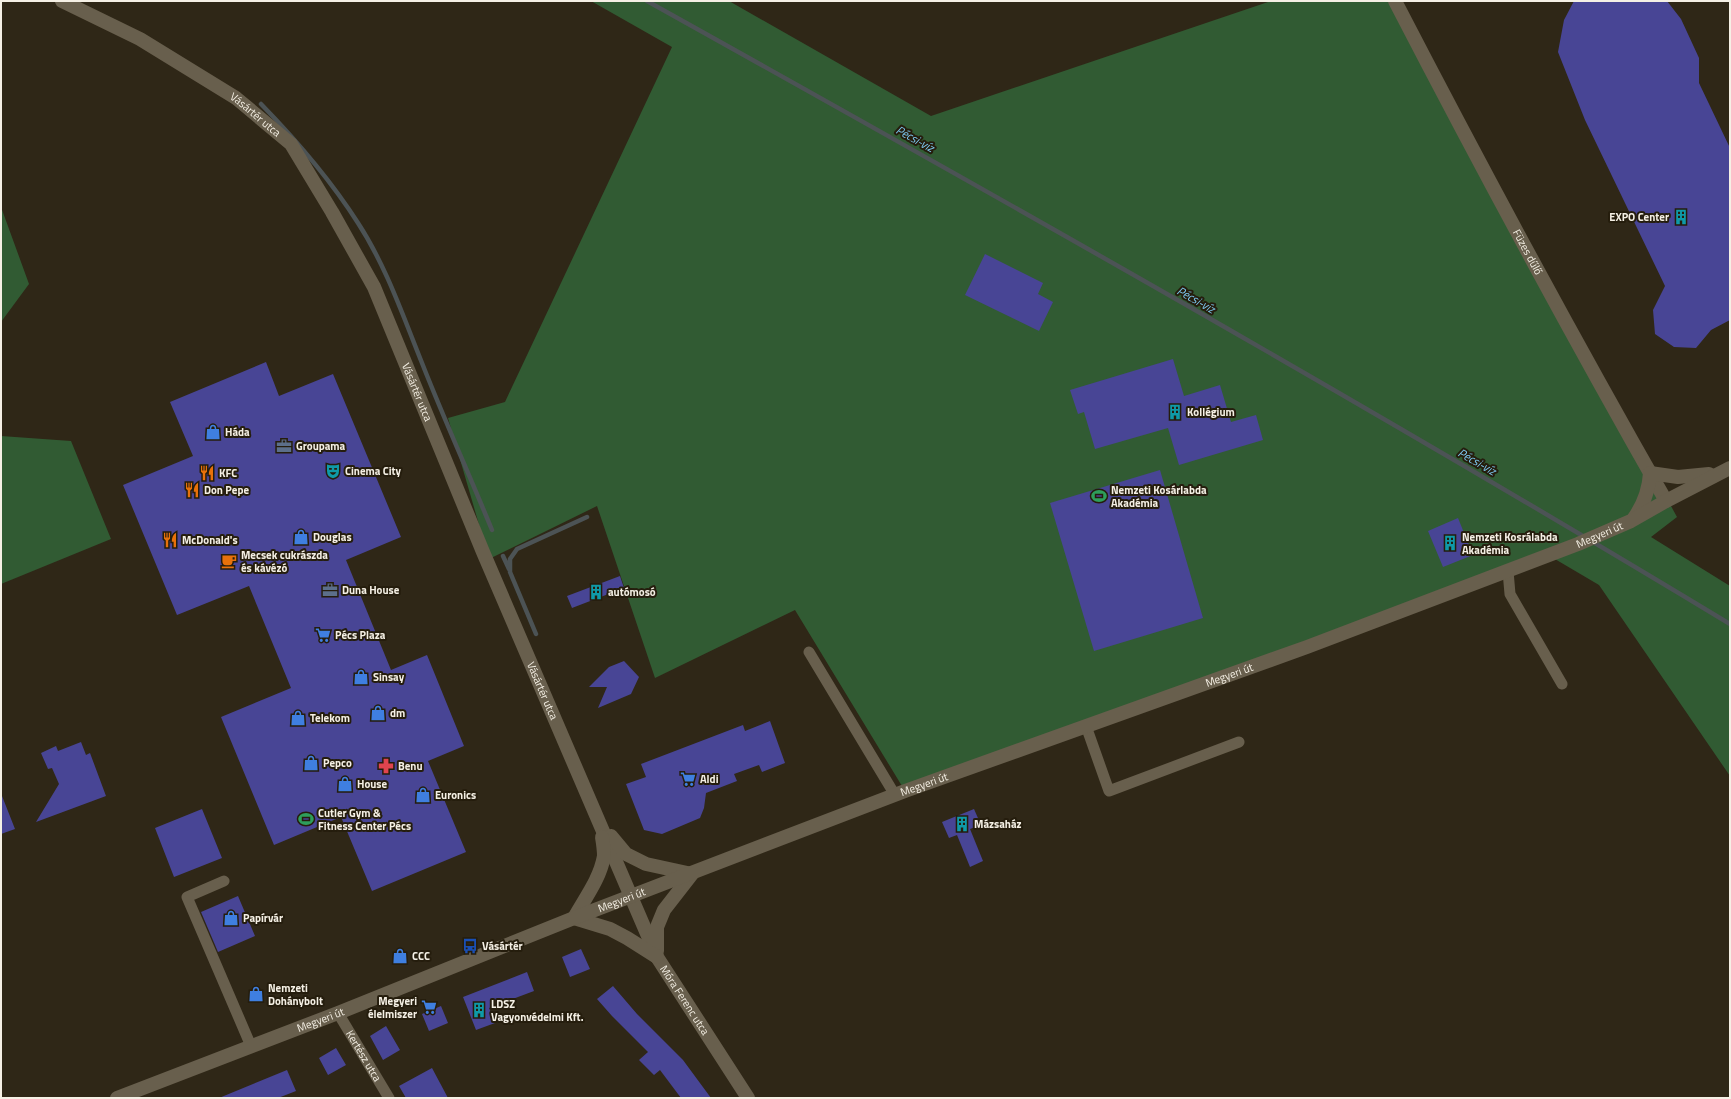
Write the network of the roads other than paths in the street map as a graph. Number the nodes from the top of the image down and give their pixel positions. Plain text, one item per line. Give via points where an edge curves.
1 (62, 1) edge
2 (1395, 1) edge
3 (1727, 470) edge
4 (1650, 473) junction
5 (1666, 500) junction
6 (1631, 521) junction
7 (1508, 571) junction
8 (809, 652) dead end
9 (1562, 684) dead end
10 (1086, 726) junction
11 (1239, 742) dead end
12 (895, 794) junction
13 (601, 825) junction
14 (692, 874) junction
15 (224, 881) dead end
16 (631, 897) junction
17 (574, 918) junction
18 (657, 957) junction
19 (338, 1013) junction
20 (252, 1046) junction
21 (117, 1098) edge
22 (389, 1098) edge
23 (748, 1098) edge

1 - 13 street, Vásártér utca via 140,39 236,98 291,144 374,287 483,552
2 - 4 street, Füzes dűlő via 1476,158
3 - 4 street via 1678,477
3 - 5 street, Megyeri út
4 - 5 street, Füzes dűlő
4 - 6 street via 1642,507
5 - 6 street, Megyeri út
6 - 7 street, Megyeri út
7 - 9 street via 1510,594
7 - 10 street, Megyeri út via 1307,647
8 - 12 street
10 - 11 street via 1109,791
10 - 12 street, Megyeri út
12 - 14 street, Megyeri út
13 - 14 street via 626,854 646,864
13 - 16 street, Vásártér utca
13 - 17 street via 604,855 600,870
14 - 16 street, Megyeri út
14 - 18 street via 664,910 657,927
15 - 20 street via 187,897
16 - 17 street, Megyeri út
16 - 18 street, Móra Ferenc utca
17 - 18 street via 610,929
17 - 19 street, Megyeri út
18 - 23 street, Móra Ferenc utca
19 - 20 street, Megyeri út
19 - 22 street, Kertész utca
20 - 21 street, Megyeri út

